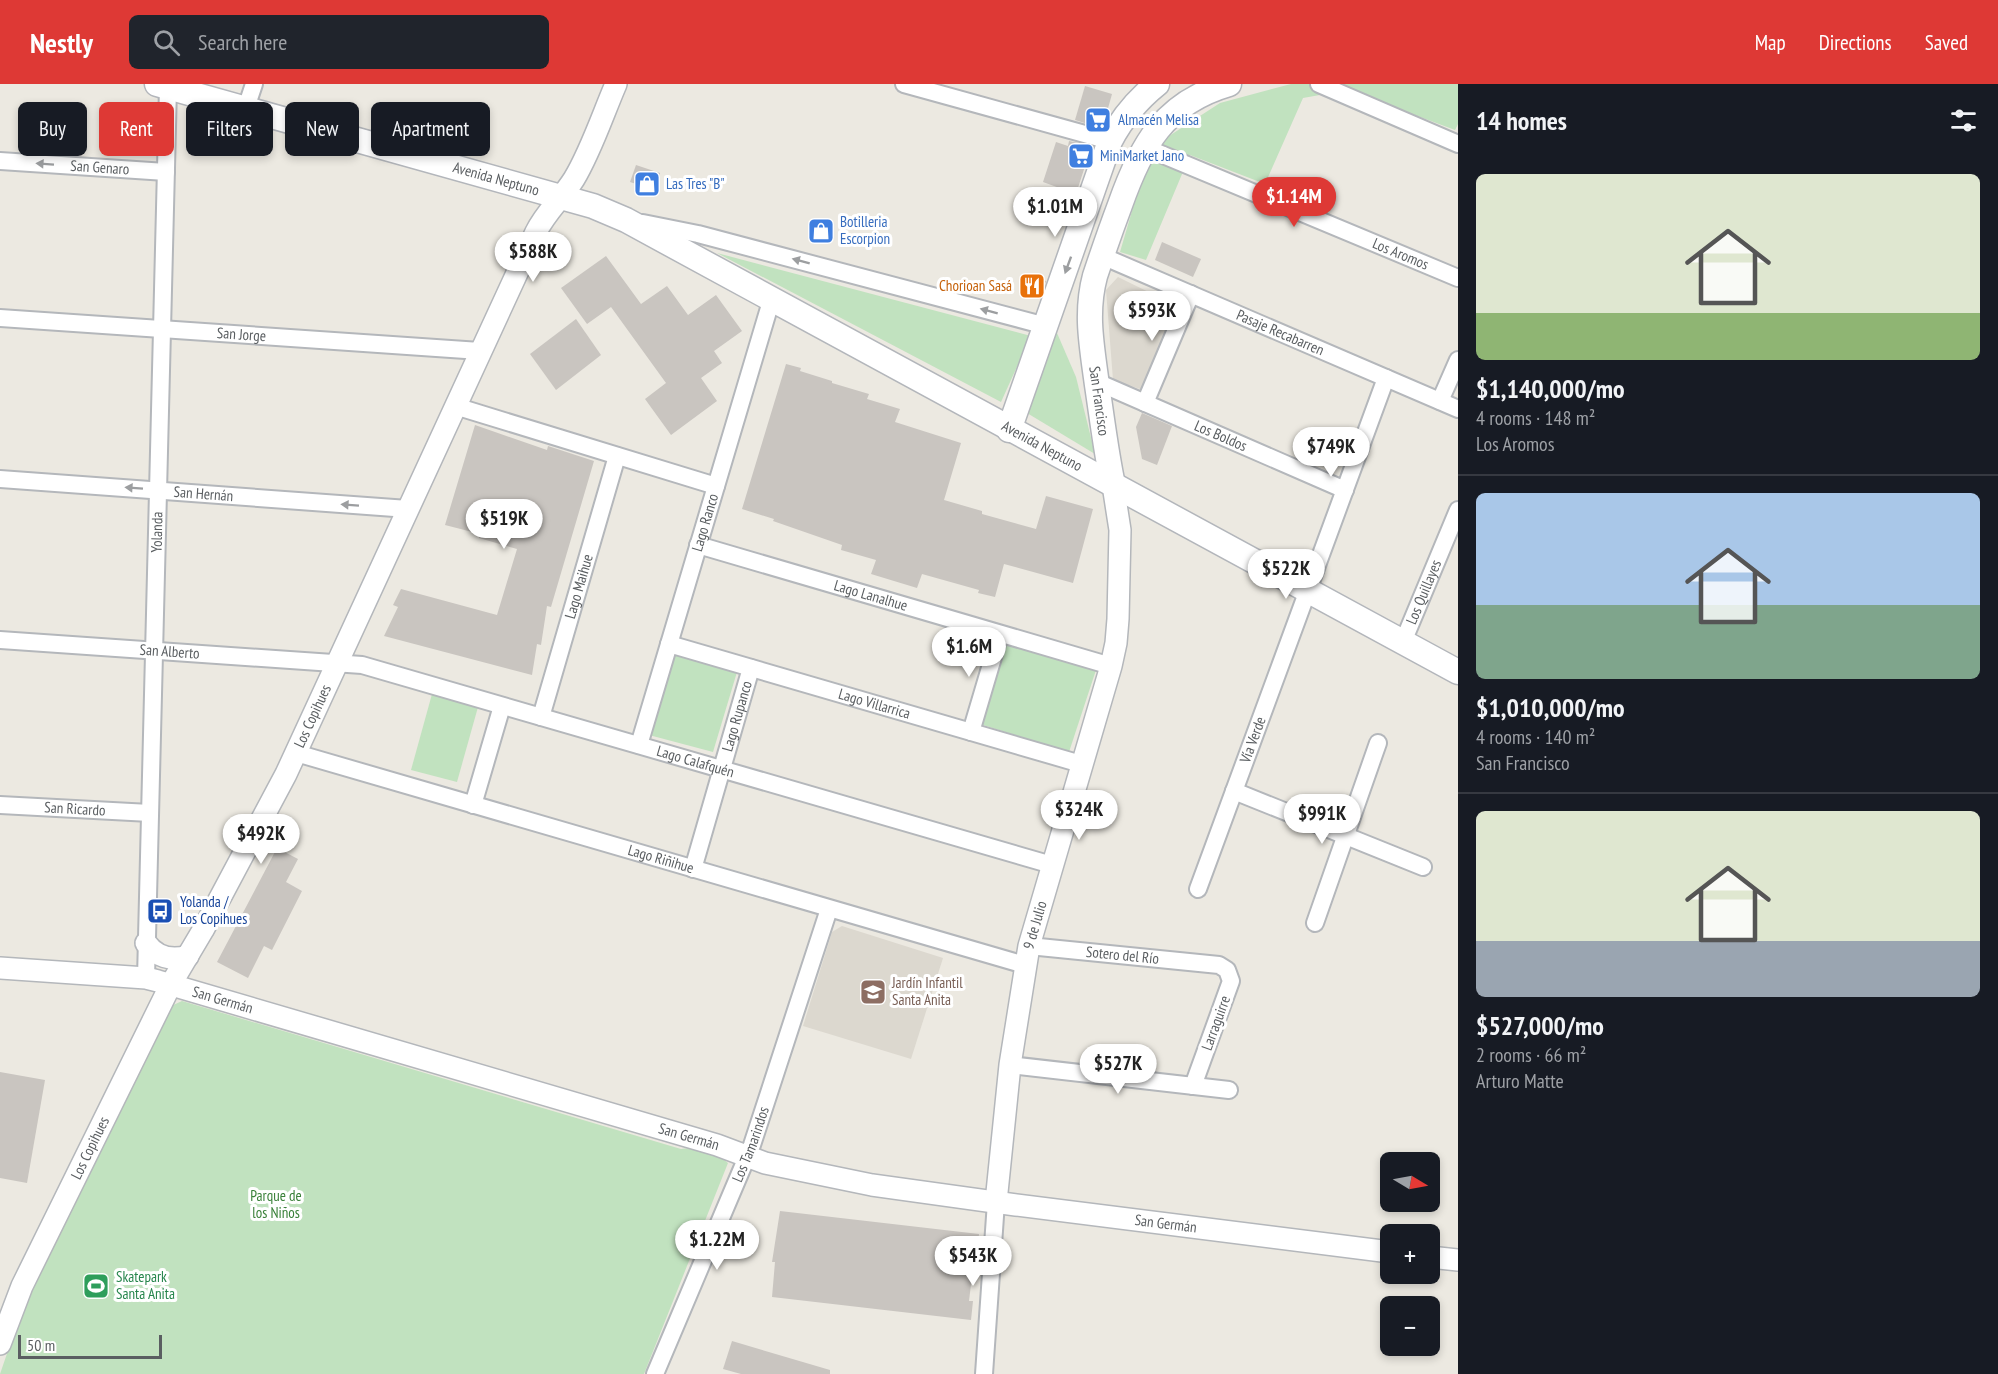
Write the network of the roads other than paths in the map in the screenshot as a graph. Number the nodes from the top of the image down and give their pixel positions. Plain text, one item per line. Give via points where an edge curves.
1 (254, 84) edge
2 (616, 84) edge
3 (904, 84) edge
4 (1230, 84) edge
5 (1319, 84) edge
6 (163, 85) edge
7 (1149, 87) edge
8 (224, 102) edge
9 (248, 102) edge
10 (273, 116) edge
11 (1110, 141) junction
12 (1458, 144) edge
13 (1144, 147) junction
14 (0, 161) edge
15 (166, 172) junction
16 (560, 197) junction
17 (626, 220) junction
18 (1102, 256) junction
19 (1458, 278) edge
20 (1191, 294) junction
21 (772, 298) junction
22 (0, 318) edge
23 (1046, 326) junction
24 (162, 328) junction
25 (480, 351) junction
26 (1458, 360) edge
27 (1386, 378) junction
28 (1097, 382) junction
29 (1440, 401) junction
30 (1145, 403) junction
31 (455, 406) junction
32 (1458, 409) edge
33 (1010, 430) junction
34 (617, 456) junction
35 (0, 479) edge
36 (1113, 485) junction
37 (716, 486) junction
38 (158, 490) junction
39 (1345, 490) junction
40 (408, 509) junction
41 (1458, 510) edge
42 (699, 545) junction
43 (1308, 591) junction
44 (1000, 634) junction
45 (0, 640) edge
46 (1403, 642) junction
47 (669, 644) junction
48 (154, 651) junction
49 (337, 663) junction
50 (1111, 666) junction
51 (751, 668) junction
52 (1458, 672) edge
53 (502, 706) junction
54 (541, 717) junction
55 (971, 732) junction
56 (1378, 743) dead end
57 (639, 745) junction
58 (296, 753) junction
59 (1082, 764) junction
60 (722, 769) junction
61 (1234, 791) junction
62 (0, 805) edge
63 (473, 805) junction
64 (150, 813) junction
65 (1346, 836) junction
66 (1052, 865) junction
67 (1423, 867) dead end
68 (693, 869) junction
69 (1198, 889) dead end
70 (829, 909) junction
71 (1315, 923) dead end
72 (146, 943) junction
73 (188, 956) junction
74 (1027, 956) junction
75 (1219, 965) joint
76 (0, 968) edge
77 (146, 978) junction
78 (171, 984) junction
79 (1010, 1065) junction
80 (1193, 1086) junction
81 (1229, 1090) dead end
82 (748, 1156) junction
83 (996, 1202) junction
84 (1380, 1251) edge
85 (1440, 1258) edge
86 (1458, 1260) edge
87 (0, 1344) edge
88 (655, 1374) edge
89 (984, 1374) edge

1 - 9 street
2 - 16 street, Los Copihues via 578,172
3 - 11 street
4 - 13 main road, San Francisco via 1183,105
5 - 12 street
6 - 8 main road, Avenida Neptuno
6 - 15 street, Yolanda
7 - 11 main road
10 - 16 main road, Avenida Neptuno
11 -> 23 main road
13 - 18 main road, San Francisco
13 - 19 street, Los Aromos
15 -> 14 street, San Genaro
15 - 24 street, Yolanda
16 - 17 main road, Avenida Neptuno
16 - 25 street, Los Copihues via 541,221
17 - 21 main road, Avenida Neptuno
23 -> 17 street, Avenida Neptuno via 698,234
18 - 20 street, Pasaje Recabarren
18 - 28 main road, San Francisco via 1091,289 1089,312
20 - 27 street, Pasaje Recabarren
20 - 30 street
21 - 33 main road, Avenida Neptuno
21 - 37 street, Lago Ranco
22 - 24 street, San Jorge
23 - 33 main road
24 - 25 street, San Jorge
24 - 38 street, Yolanda
25 - 31 street, Los Copihues
26 - 29 street
27 - 29 street, Pasaje Recabarren
27 - 39 street, Vía Verde
28 - 30 street, Los Boldos
28 - 36 main road, San Francisco
29 - 32 street, Pasaje Recabarren
30 - 39 street, Los Boldos
31 - 34 street
31 - 40 street, Los Copihues
33 - 36 main road, Avenida Neptuno
34 - 37 street
34 - 54 street, Lago Maihue
38 -> 35 street, San Hernán
36 - 43 main road, Avenida Neptuno
36 - 50 street, 9 de Julio via 1120,530 1118,620
37 - 42 street, Lago Ranco
40 -> 38 street, San Hernán
38 - 48 street, Yolanda
39 - 43 street, Vía Verde
40 - 49 street, Los Copihues
41 - 46 street, Los Quillayes
42 - 44 street, Lago Lanalhue
42 - 47 street, Lago Ranco
43 - 46 main road, Avenida Neptuno
43 - 61 street, Vía Verde
44 - 50 street, Lago Lanalhue
44 - 55 street
45 - 48 street, San Alberto
46 - 52 main road, Avenida Neptuno
47 - 51 street, Lago Villarrica
47 - 57 street, Lago Ranco
48 - 49 street, San Alberto
48 - 64 street, Yolanda
49 - 53 street, Lago Calafquén via 362,665
49 - 58 street, Los Copihues
50 - 59 street, 9 de Julio
51 - 55 street, Lago Villarrica
51 - 60 street, Lago Rupanco
53 - 54 street, Lago Calafquén
53 - 63 street
54 - 57 street, Lago Calafquén
55 - 59 street, Lago Villarrica
56 - 65 street
57 - 60 street, Lago Calafquén
58 - 63 street, Lago Riñihue
58 - 73 street, Los Copihues
59 - 66 street, 9 de Julio
60 - 66 street, Lago Calafquén
60 - 68 street, Lago Rupanco
61 - 65 street
61 - 69 street, Vía Verde
62 - 64 street, San Ricardo
63 - 68 street, Lago Riñihue
64 - 72 street, Yolanda
65 - 67 street
65 - 71 street
66 - 74 street, 9 de Julio
68 - 70 street, Lago Riñihue
70 - 74 street, Lago Riñihue
70 - 82 street, Los Tamarindos
72 - 73 street via 165,957
72 - 77 street, Yolanda
73 - 78 street, Los Copihues
74 - 75 street, Sotero del Río
74 - 79 street, 9 de Julio
75 - 80 street, Larraguirre via 1227,970 1231,981
76 - 77 street, San Germán
77 - 78 street, San Germán
78 - 82 street, San Germán
78 - 87 street, Los Copihues via 22,1286
79 - 80 street
79 - 83 street, 9 de Julio
80 - 81 street
82 - 83 street, San Germán via 872,1185
82 - 88 street, Los Tamarindos
83 - 84 street, San Germán
83 - 89 street, 9 de Julio
85 - 86 street

